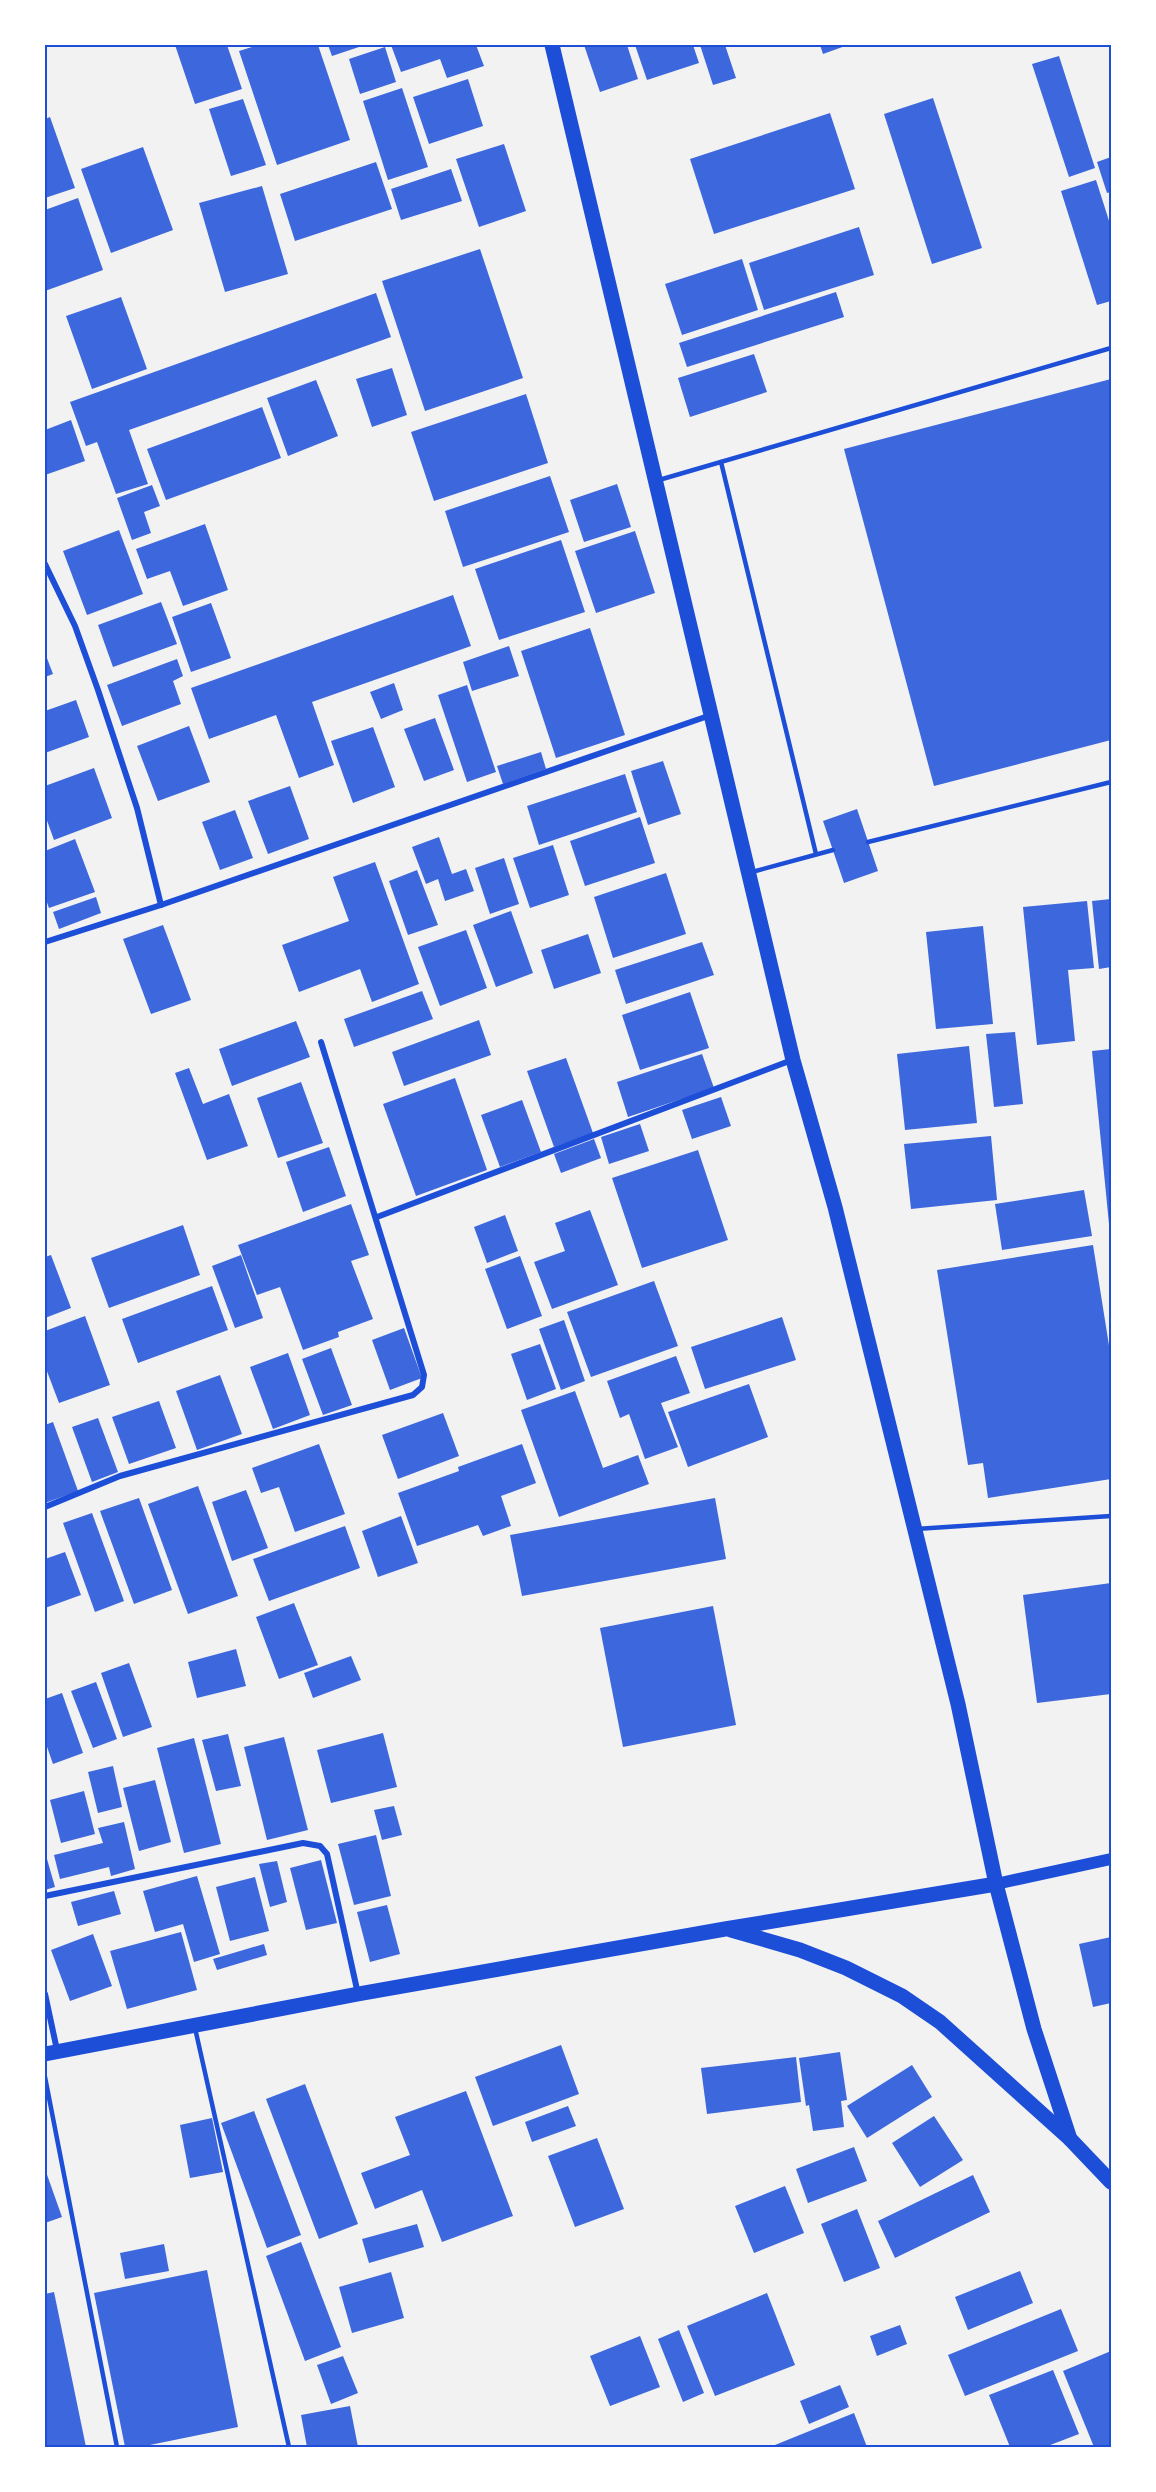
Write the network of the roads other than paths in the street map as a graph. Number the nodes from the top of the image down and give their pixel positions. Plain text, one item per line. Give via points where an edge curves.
1 (552, 45) edge
2 (1111, 348) edge
3 (721, 462) junction
4 (654, 481) junction
5 (45, 564) edge
6 (711, 715) junction
7 (1111, 782) edge
8 (868, 842) dead end
9 (833, 850) dead end
10 (816, 854) junction
11 (749, 873) junction
12 (160, 905) junction
13 (45, 942) edge
14 (321, 1042) dead end
15 (793, 1060) junction
16 (377, 1217) junction
17 (45, 1507) edge
18 (1111, 1516) edge
19 (913, 1529) junction
20 (1111, 1860) edge
21 (996, 1884) junction
22 (45, 1896) edge
23 (725, 1929) junction
24 (45, 1994) edge
25 (358, 1994) junction
26 (195, 2026) junction
27 (51, 2052) edge
28 (45, 2077) edge
29 (1070, 2139) junction
30 (1111, 2182) edge
31 (117, 2447) edge
32 (289, 2447) edge

1 - 4 main road
2 - 3 lane
3 - 4 lane
3 - 10 lane
4 - 6 main road
5 - 12 street via 75,626 94,679 137,808
6 - 11 main road
6 - 12 street
7 - 8 lane
9 - 10 lane
10 - 11 lane
11 - 15 main road
12 - 13 street
14 - 16 street
15 - 16 street
15 - 19 main road via 835,1207
16 - 17 street via 424,1375 422,1387 413,1395 120,1476
18 - 19 lane
19 - 21 main road via 958,1704
20 - 21 main road
21 - 23 main road
21 - 29 main road via 1034,2029
22 - 25 street via 303,1843 320,1846 327,1854
23 - 25 main road
23 - 29 main road via 800,1950 902,1996 940,2022
24 - 27 street
25 - 26 main road
26 - 27 main road
26 - 32 lane
28 - 31 lane
29 - 30 main road

